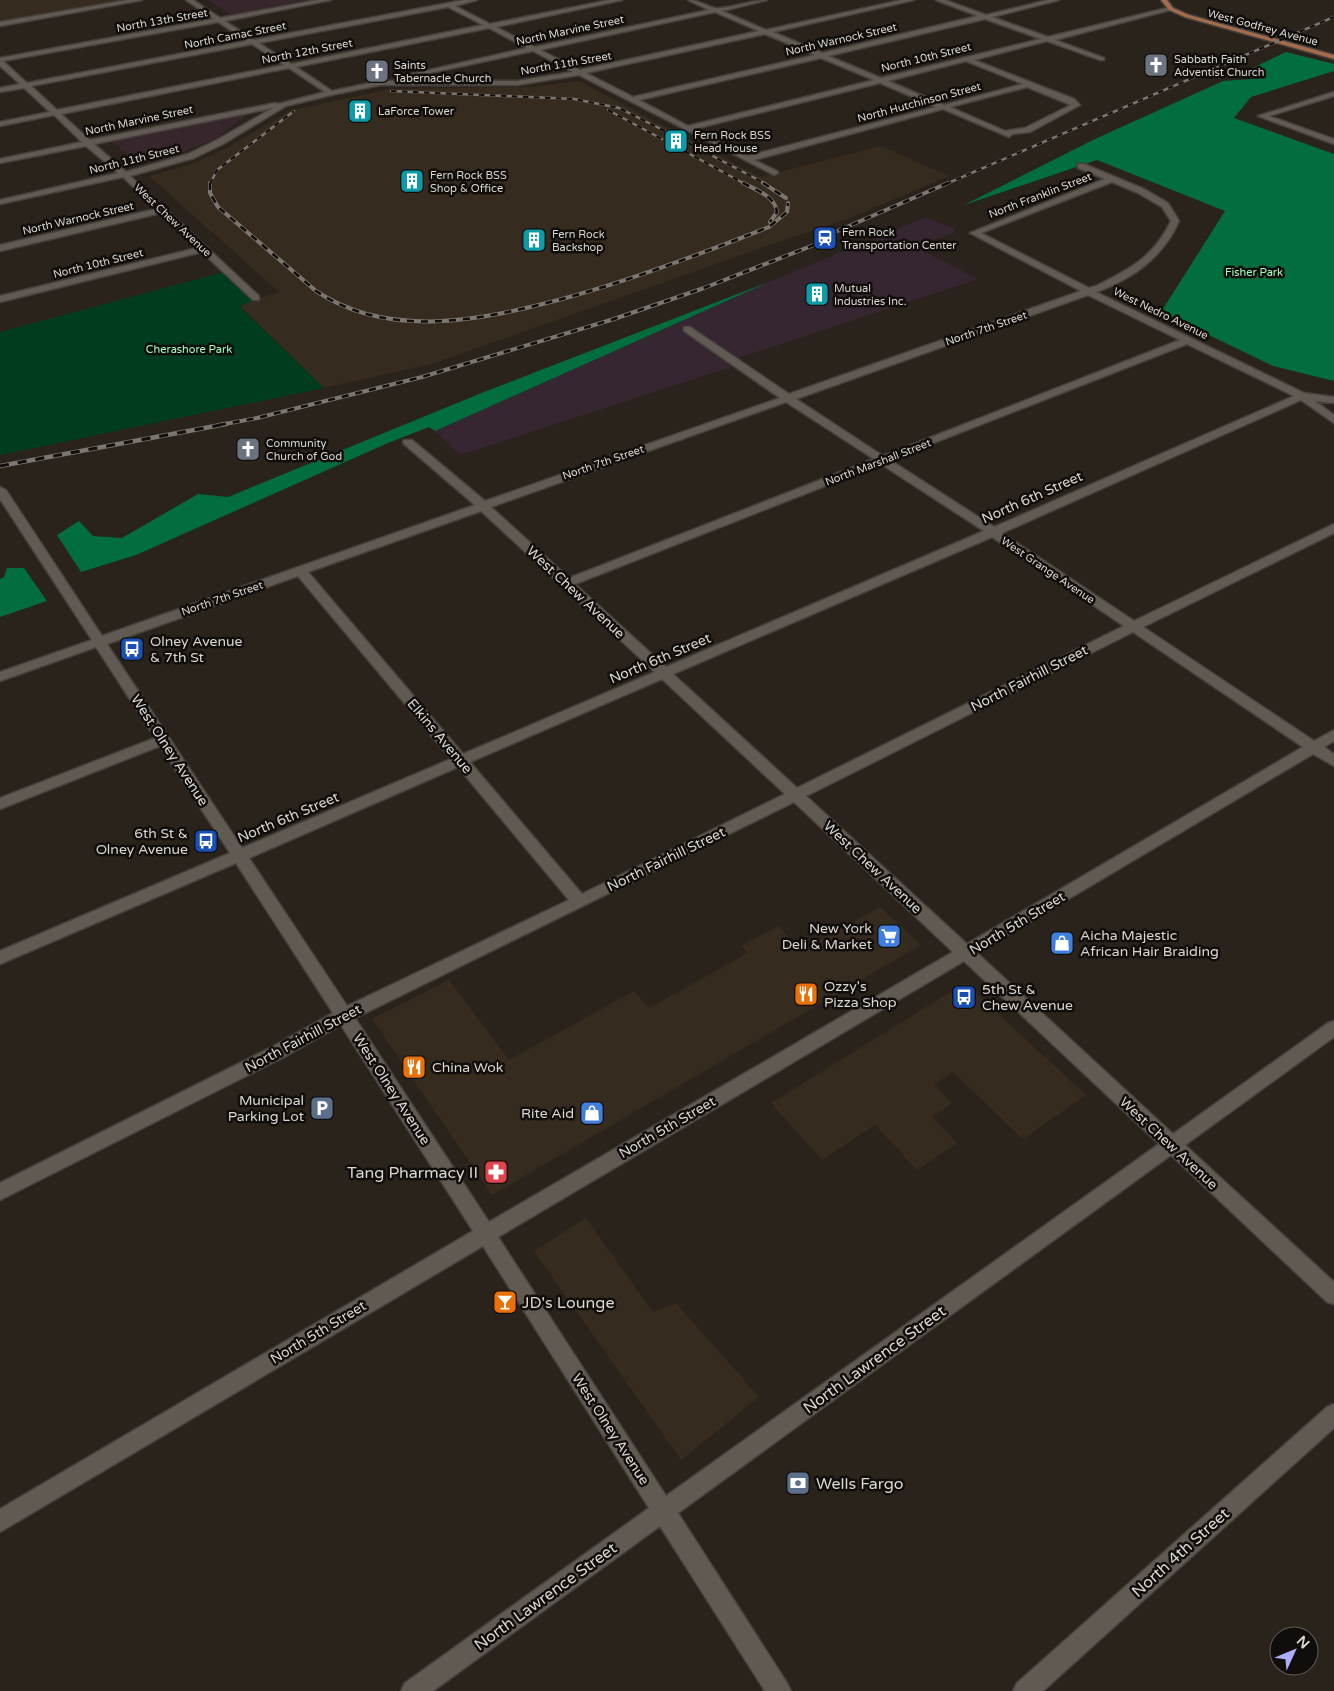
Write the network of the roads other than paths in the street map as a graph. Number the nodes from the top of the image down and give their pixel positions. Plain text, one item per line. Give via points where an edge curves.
1 (139, 0) edge
2 (189, 0) edge
3 (328, 0) edge
4 (439, 0) edge
5 (474, 0) edge
6 (619, 0) edge
7 (691, 0) edge
8 (764, 0) edge
9 (911, 0) edge
10 (939, 0) edge
11 (1056, 0) edge
12 (1164, 0) edge
13 (449, 5) junction
14 (1171, 8) junction
15 (716, 10) junction
16 (987, 17) junction
17 (219, 20) junction
18 (0, 24) edge
19 (490, 26) junction
20 (766, 32) junction
21 (1048, 38) junction
22 (253, 42) junction
23 (534, 49) junction
24 (820, 55) junction
25 (1334, 57) edge
26 (966, 59) junction
27 (1102, 59) dead end
28 (0, 61) edge
29 (289, 66) junction
30 (582, 73) junction
31 (879, 80) junction
32 (380, 84) junction
33 (26, 85) junction
34 (1028, 85) junction
35 (0, 90) edge
36 (331, 93) junction
37 (1334, 94) edge
38 (632, 100) junction
39 (284, 104) junction
40 (943, 107) junction
41 (55, 113) junction
42 (0, 124) edge
43 (688, 128) junction
44 (1333, 141) edge
45 (87, 142) junction
46 (747, 159) junction
47 (0, 161) edge
48 (1081, 166) dead end
49 (774, 173) dead end
50 (124, 174) junction
51 (1113, 179) junction
52 (0, 202) edge
53 (162, 210) junction
54 (974, 233) joint
55 (0, 248) edge
56 (202, 249) junction
57 (1090, 292) junction
58 (256, 298) dead end
59 (0, 299) edge
60 (687, 329) dead end
61 (1188, 340) junction
62 (1302, 396) junction
63 (787, 398) junction
64 (1334, 400) edge
65 (1334, 420) edge
66 (408, 442) dead end
67 (882, 460) junction
68 (0, 490) edge
69 (482, 505) junction
70 (1334, 528) edge
71 (993, 532) junction
72 (300, 571) junction
73 (567, 583) junction
74 (1132, 626) junction
75 (100, 642) junction
76 (664, 674) junction
77 (0, 677) edge
78 (1334, 735) edge
79 (163, 740) junction
80 (1314, 747) junction
81 (1334, 761) edge
82 (461, 762) junction
83 (795, 795) junction
84 (0, 804) edge
85 (239, 856) junction
86 (580, 901) junction
87 (965, 954) junction
88 (0, 958) edge
89 (344, 1016) junction
90 (1334, 1028) edge
91 (1171, 1145) junction
92 (0, 1192) edge
93 (485, 1233) junction
94 (1334, 1295) edge
95 (1334, 1414) edge
96 (664, 1511) junction
97 (0, 1520) edge
98 (413, 1691) edge
99 (779, 1691) edge
100 (1025, 1691) edge

1 - 18 street
2 - 17 street
3 - 17 street, North 13th Street
4 - 13 street
5 - 13 street, North Camac Street
6 - 19 street, North 12th Street
7 - 15 street
8 - 15 street, North Marvine Street
9 - 20 street, North 11th Street
10 - 16 street
11 - 16 street, North Warnock Street
12 - 14 main road, West Godfrey Avenue
13 - 19 street
13 - 22 street, North Camac Street
14 - 21 street, North 10th Street
14 - 25 main road, West Godfrey Avenue via 1194,19
15 - 20 street
15 - 23 street, North Marvine Street
16 - 21 street
16 - 24 street, North Warnock Street
17 - 22 street
17 - 28 street, North 13th Street
19 - 23 street
19 - 29 street, North 12th Street
20 - 24 street
20 - 30 street, North 11th Street
21 - 26 street, North 10th Street
21 - 27 street
22 - 29 street
22 - 33 street, North Camac Street
23 - 30 street
23 - 32 street, North Marvine Street via 411,74
24 - 31 street
24 - 38 street, North Warnock Street
26 - 31 street, North 10th Street
26 - 34 street, North Hutchinson Street
28 - 33 street, West Chew Avenue
29 - 36 street
29 - 41 street, North 12th Street
30 - 32 street, North 11th Street via 517,83
30 - 38 street
31 - 40 street
31 - 43 street, North 10th Street
32 - 36 street, North 11th Street
33 - 35 street, North Camac Street
33 - 41 street, West Chew Avenue
34 - 40 street, North Hutchinson Street
34 - 40 street via 1076,105 1027,130 1006,134
36 - 39 street, North 11th Street
37 - 44 street via 1262,116
38 - 43 street
39 - 45 street, North Marvine Street
39 - 50 street, North 11th Street via 196,154
40 - 46 street, North Hutchinson Street
41 - 42 street, North 12th Street
41 - 45 street, West Chew Avenue
43 - 46 street
45 - 47 street, North Marvine Street
45 - 50 street, West Chew Avenue
46 - 49 street
48 - 51 street
50 - 52 street, North 11th Street
50 - 53 street, West Chew Avenue
51 - 54 street, North Franklin Street
51 - 57 street, North 7th Street via 1165,204 1175,221 1169,236 1150,260
53 - 55 street, North Warnock Street
53 - 56 street, West Chew Avenue
54 - 57 street, West Nedro Avenue
56 - 58 street, West Chew Avenue
56 - 59 street, North 10th Street
57 - 61 street, West Nedro Avenue
57 - 63 street, North 7th Street
60 - 63 street, West Grange Avenue
61 - 62 street, West Nedro Avenue
61 - 67 street, North Marshall Street
62 - 64 street
62 - 65 street, West Nedro Avenue
62 - 71 street, North 6th Street
63 - 67 street, West Grange Avenue
63 - 69 street, North 7th Street
66 - 69 street, West Chew Avenue
67 - 71 street, West Grange Avenue
67 - 73 street, North Marshall Street
68 - 75 street, West Olney Avenue
69 - 72 street, North 7th Street
69 - 73 street, West Chew Avenue
70 - 74 street, North Fairhill Street
71 - 74 street, West Grange Avenue
71 - 76 street, North 6th Street
72 - 75 street, North 7th Street
72 - 82 street, Elkins Avenue
73 - 76 street, West Chew Avenue
74 - 80 street, West Grange Avenue
74 - 83 street, North Fairhill Street
75 - 77 street, North 7th Street
75 - 79 street, West Olney Avenue
76 - 82 street, North 6th Street
76 - 83 street, West Chew Avenue
78 - 80 street, North 5th Street
79 - 84 street
79 - 85 street, West Olney Avenue
80 - 81 street, West Grange Avenue
80 - 87 street, North 5th Street
82 - 85 street, North 6th Street
82 - 86 street, Elkins Avenue
83 - 86 street, North Fairhill Street
83 - 87 street, West Chew Avenue
85 - 88 street, North 6th Street
85 - 89 street, West Olney Avenue
86 - 89 street, North Fairhill Street
87 - 91 street, West Chew Avenue
87 - 93 street, North 5th Street
89 - 92 street, North Fairhill Street
89 - 93 street, West Olney Avenue
90 - 91 street, North Lawrence Street
91 - 94 street, West Chew Avenue
91 - 96 street, North Lawrence Street
93 - 96 street, West Olney Avenue
93 - 97 street, North 5th Street
95 - 100 street, North 4th Street
96 - 98 street, North Lawrence Street
96 - 99 street, West Olney Avenue

